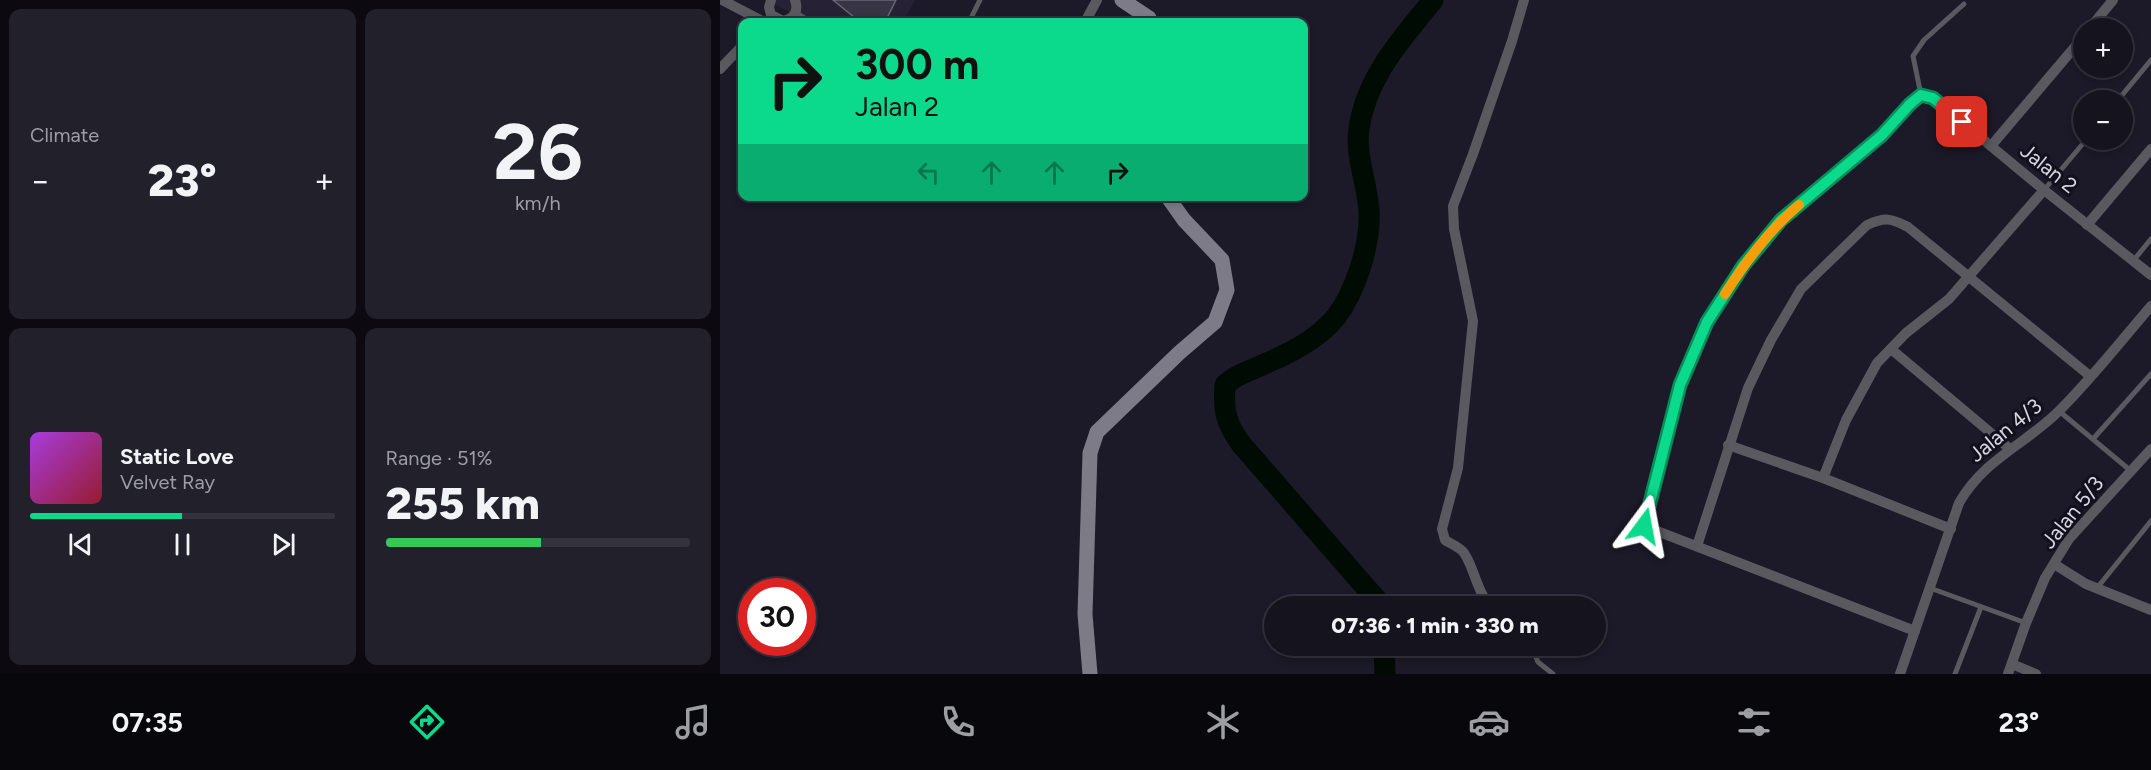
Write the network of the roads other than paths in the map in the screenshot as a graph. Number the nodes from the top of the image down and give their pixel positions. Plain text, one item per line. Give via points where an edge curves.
1 (771, 0) edge
2 (795, 0) edge
3 (980, 0) edge
4 (1097, 0) edge
5 (1122, 0) edge
6 (1524, 0) edge
7 (2113, 0) edge
8 (722, 3) edge
9 (1964, 4) dead end
10 (795, 15) junction
11 (761, 18) edge
12 (766, 18) edge
13 (792, 18) edge
14 (800, 18) edge
15 (971, 18) edge
16 (1087, 18) edge
17 (1149, 18) edge
18 (2098, 18) edge
19 (2073, 49) edge
20 (738, 50) edge
21 (2151, 60) edge
22 (720, 69) edge
23 (2126, 90) edge
24 (1921, 95) junction
25 (1991, 146) junction
26 (2151, 149) edge
27 (2078, 150) edge
28 (2044, 190) junction
29 (1171, 201) edge
30 (2087, 225) junction
31 (2151, 239) edge
32 (2133, 261) junction
33 (2151, 275) edge
34 (1968, 278) junction
35 (2151, 306) edge
36 (1891, 349) junction
37 (2151, 374) edge
38 (2090, 376) junction
39 (2059, 411) junction
40 (2093, 440) junction
41 (1728, 446) junction
42 (2010, 448) junction
43 (2151, 449) edge
44 (2131, 471) junction
45 (1823, 478) junction
46 (2151, 521) edge
47 (1951, 529) junction
48 (1696, 546) junction
49 (2054, 564) junction
50 (1930, 588) junction
51 (2096, 589) junction
52 (1483, 596) edge
53 (2149, 606) edge
54 (1981, 607) junction
55 (2026, 623) junction
56 (1915, 632) junction
57 (1536, 656) edge
58 (2010, 669) edge
59 (1090, 674) edge
60 (1553, 674) edge
61 (1900, 674) edge
62 (1955, 674) edge
63 (2036, 674) edge

1 - 12 street
2 - 10 street
3 - 15 lane
4 - 16 street
5 - 17 street
6 - 52 street via 1453,206 1473,321 1458,468 1442,529 1445,540 1462,550 1471,563
7 - 18 street
8 - 11 street
9 - 24 lane via 1924,40 1913,56
10 - 13 street
10 - 14 street
19 - 25 street
20 - 22 street
21 - 23 lane
24 - 25 street, Jalan 2 via 1933,98
24 - 48 street via 1882,135 1781,220 1743,266 1707,322 1680,385 1644,526
25 - 28 street, Jalan 2
26 - 30 street
27 - 28 lane
28 - 30 street, Jalan 2
28 - 34 street
29 - 59 street via 1222,260 1227,290 1215,322 1096,432 1090,453 1085,614
30 - 32 street, Jalan 2
31 - 32 lane
32 - 33 street, Jalan 2
34 - 36 street
34 - 38 street
34 - 41 street via 1908,227 1881,219 1867,225 1801,289 1748,388
35 - 38 street, Jalan 4/3
36 - 42 street
36 - 45 street via 1877,363 1846,420
37 - 40 lane
38 - 39 street, Jalan 4/3
39 - 40 lane
39 - 42 street, Jalan 4/3
40 - 44 lane
41 - 45 street
41 - 48 street
42 - 47 street, Jalan 4/3 via 1969,485
43 - 44 street, Jalan 5/3
44 - 49 street, Jalan 5/3 via 2069,538
45 - 47 street
46 - 51 lane
47 - 50 street, Jalan 4/3
48 - 56 street
49 - 51 street
49 - 55 street, Jalan 5/3 via 2044,578
50 - 54 lane
50 - 56 street, Jalan 4/3
51 - 53 street
54 - 55 lane
54 - 62 lane
55 - 58 street, Jalan 5/3
56 - 61 street, Jalan 4/3
57 - 60 lane
58 - 63 street

